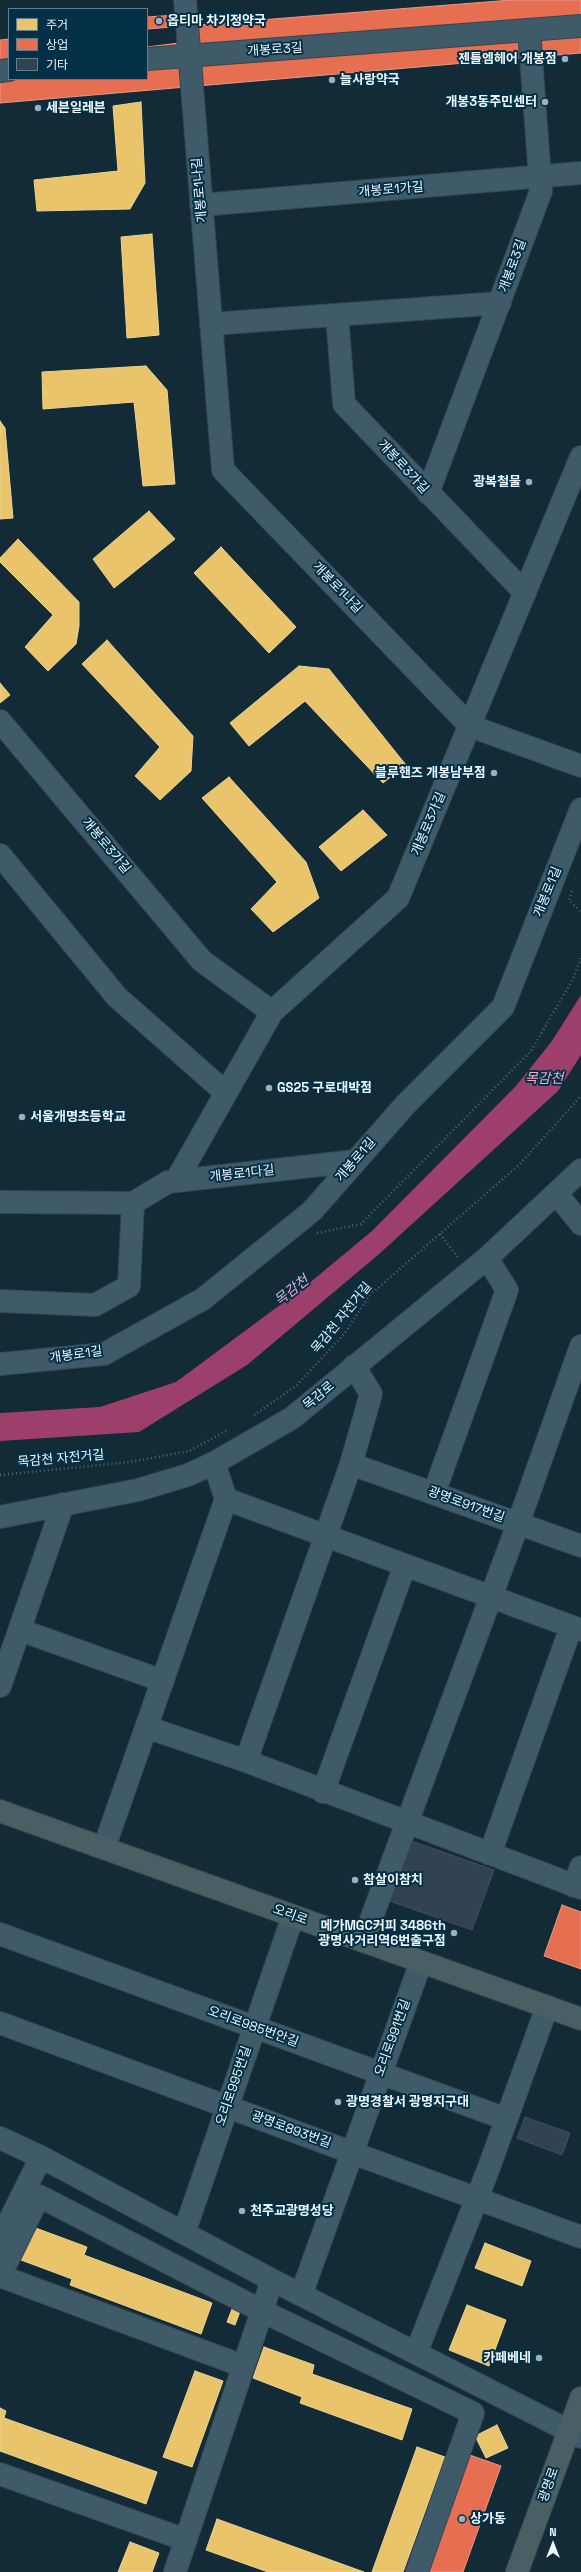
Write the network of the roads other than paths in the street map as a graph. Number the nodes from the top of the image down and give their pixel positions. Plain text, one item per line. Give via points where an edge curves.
1 (185, 0) edge
2 (581, 26) edge
3 (529, 30) junction
4 (189, 56) junction
5 (148, 60) edge
6 (581, 173) edge
7 (540, 178) junction
8 (201, 205) junction
9 (500, 303) junction
10 (337, 315) junction
11 (211, 324) junction
12 (581, 457) edge
13 (428, 493) junction
14 (525, 593) junction
15 (0, 721) edge
16 (470, 726) junction
17 (581, 766) edge
18 (581, 809) edge
19 (0, 855) edge
20 (272, 1012) junction
21 (226, 1093) junction
22 (356, 1161) junction
23 (581, 1170) edge
24 (176, 1181) junction
25 (557, 1194) junction
26 (0, 1202) edge
27 (133, 1203) junction
28 (581, 1224) edge
29 (487, 1258) junction
30 (0, 1301) edge
31 (581, 1346) edge
32 (0, 1364) edge
33 (354, 1366) junction
34 (214, 1463) junction
35 (351, 1464) junction
36 (434, 1494) junction
37 (226, 1499) junction
38 (63, 1504) junction
39 (0, 1518) edge
40 (518, 1524) junction
41 (325, 1536) junction
42 (581, 1546) edge
43 (405, 1565) junction
44 (491, 1597) junction
45 (576, 1628) edge
46 (20, 1630) junction
47 (163, 1681) junction
48 (0, 1686) edge
49 (146, 1727) junction
50 (246, 1761) junction
51 (322, 1792) junction
52 (0, 1811) edge
53 (407, 1824) junction
54 (104, 1848) junction
55 (490, 1854) junction
56 (579, 1880) edge
57 (294, 1916) junction
58 (0, 1934) edge
59 (363, 1941) junction
60 (421, 1962) junction
61 (547, 2007) junction
62 (581, 2019) edge
63 (0, 2023) edge
64 (254, 2027) junction
65 (380, 2073) junction
66 (227, 2106) junction
67 (506, 2119) junction
68 (0, 2138) edge
69 (351, 2152) junction
70 (41, 2157) junction
71 (476, 2198) junction
72 (184, 2233) junction
73 (581, 2237) edge
74 (0, 2240) edge
75 (0, 2276) edge
76 (272, 2280) junction
77 (301, 2295) junction
78 (262, 2311) junction
79 (416, 2353) junction
80 (243, 2366) junction
81 (581, 2398) edge
82 (575, 2435) edge
83 (0, 2474) edge
84 (186, 2540) junction
85 (175, 2572) edge
86 (417, 2572) edge
87 (516, 2572) edge

1 - 4 street
2 - 3 street, 개봉로3길
3 - 4 street, 개봉로3길
3 - 7 street, 개봉로3길
4 - 5 street, 개봉로3길
4 - 8 street, 개봉로1나길
6 - 7 street, 개봉로1가길
7 - 8 street, 개봉로1가길
7 - 9 street, 개봉로3길 via 541,191
8 - 11 street, 개봉로1나길
9 - 10 street
9 - 13 street, 개봉로3길
10 - 11 street
10 - 13 street, 개봉로3가길 via 344,404
11 - 16 street, 개봉로1나길 via 223,470
12 - 14 street, 개봉로3가길
13 - 14 street, 개봉로3가길
14 - 16 street, 개봉로3가길
15 - 20 street, 개봉로3가길 via 202,961
16 - 17 street, 개봉로1나길
16 - 20 street, 개봉로3가길 via 398,898
18 - 22 street, 개봉로1길 via 503,1007 406,1104
19 - 21 street via 117,997
20 - 21 street, 개봉로3가길
21 - 24 street, 개봉로3가길
22 - 24 street, 개봉로1다길
22 - 32 street, 개봉로1길 via 312,1211 203,1299 104,1354
23 - 25 street, 목감로
24 - 27 street, 개봉로1다길 via 168,1182
25 - 28 street
25 - 29 street, 목감로
26 - 27 street
27 - 30 street via 129,1286 95,1305
29 - 33 street, 목감로
29 - 36 street via 507,1290
31 - 40 street
33 - 34 street, 목감로 via 292,1418
33 - 35 street via 371,1394
34 - 37 street
34 - 38 street, 목감로 via 188,1475 138,1490
35 - 36 street, 광명로917번길
35 - 41 street
36 - 40 street, 광명로917번길
37 - 41 street
37 - 47 street
38 - 39 street, 목감로
38 - 46 street
40 - 42 street, 광명로917번길
40 - 44 street
41 - 43 street
41 - 50 street
43 - 44 street
43 - 51 street
44 - 45 street
44 - 53 street
45 - 55 street
46 - 47 street
46 - 48 street
47 - 49 street
49 - 50 street
49 - 54 street
50 - 51 street
51 - 53 street
52 - 54 main road, 오리로
53 - 55 street
53 - 59 street
54 - 57 main road, 오리로
55 - 56 street
57 - 59 main road, 오리로
57 - 64 street, 오리로995번길
58 - 64 street, 오리로985번안길
59 - 60 main road, 오리로
60 - 61 main road, 오리로
60 - 65 street, 오리로991번길
61 - 62 main road, 오리로
61 - 67 street
63 - 66 street, 광명로893번길
64 - 65 street, 오리로985번안길
64 - 66 street, 오리로995번길
65 - 67 street, 오리로985번안길
65 - 69 street, 오리로991번길
66 - 69 street, 광명로893번길
66 - 72 street, 오리로995번길
67 - 71 street
68 - 70 street
69 - 71 street, 광명로893번길
69 - 77 street, 오리로991번길
70 - 72 street
70 - 74 street
71 - 73 street, 광명로893번길
71 - 79 street
72 - 76 street
75 - 78 street via 39,2196
75 - 80 street
76 - 77 street
76 - 78 street
77 - 79 street
78 - 80 street
78 - 86 street via 473,2413
79 - 82 street
80 - 84 street
81 - 82 main road, 광명로
82 - 87 main road, 광명로
83 - 84 street
84 - 85 street

